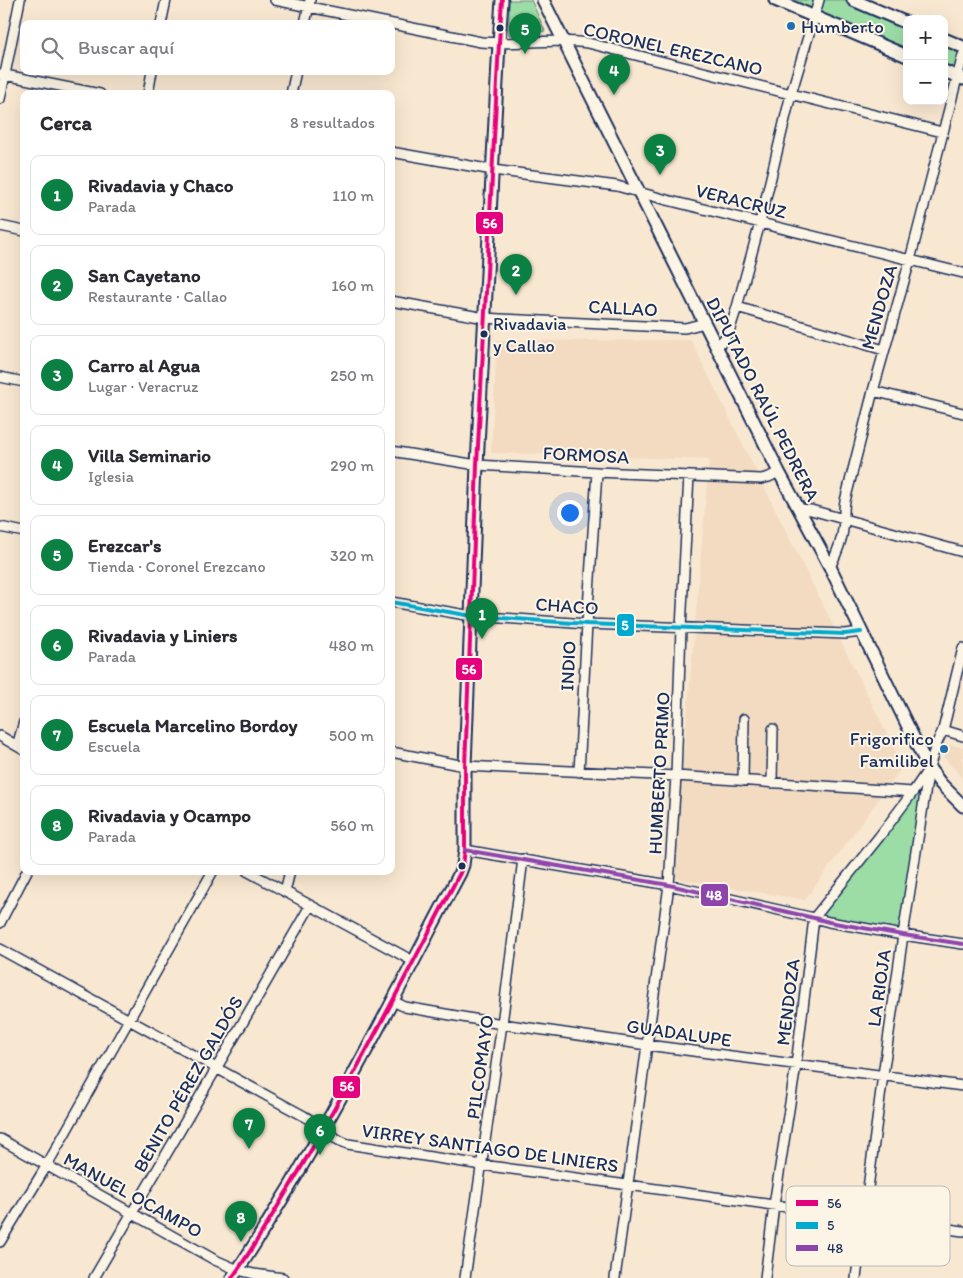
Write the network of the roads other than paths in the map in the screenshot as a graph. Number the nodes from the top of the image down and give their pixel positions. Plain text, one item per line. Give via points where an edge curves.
1 (20, 0) edge
2 (166, 0) edge
3 (275, 0) edge
4 (502, 0) edge
5 (543, 0) edge
6 (774, 0) edge
7 (819, 0) edge
8 (853, 0) edge
9 (309, 3) edge
10 (814, 17) junction
11 (162, 20) edge
12 (306, 20) edge
13 (384, 20) edge
14 (903, 21) edge
15 (395, 22) edge
16 (564, 41) junction
17 (948, 41) edge
18 (499, 43) junction
19 (963, 47) edge
20 (903, 54) edge
21 (963, 55) edge
22 (948, 73) edge
23 (2, 74) edge
24 (151, 75) edge
25 (295, 75) edge
26 (960, 78) edge
27 (80, 90) edge
28 (149, 90) edge
29 (292, 90) edge
30 (791, 94) junction
31 (0, 99) edge
32 (942, 132) junction
33 (395, 153) edge
34 (493, 170) junction
35 (638, 191) junction
36 (760, 223) junction
37 (0, 226) edge
38 (20, 230) edge
39 (910, 260) junction
40 (963, 273) edge
41 (395, 302) edge
42 (737, 307) junction
43 (485, 318) junction
44 (705, 323) junction
45 (717, 346) junction
46 (884, 350) junction
47 (0, 377) edge
48 (20, 381) edge
49 (873, 391) junction
50 (963, 413) edge
51 (395, 452) edge
52 (477, 465) junction
53 (597, 472) junction
54 (779, 472) junction
55 (689, 476) junction
56 (800, 510) junction
57 (844, 520) junction
58 (0, 527) edge
59 (20, 531) edge
60 (963, 552) edge
61 (830, 568) junction
62 (395, 603) edge
63 (472, 616) junction
64 (587, 624) junction
65 (681, 628) junction
66 (861, 632) junction
67 (963, 648) edge
68 (744, 719) dead end
69 (773, 728) dead end
70 (943, 730) junction
71 (0, 736) edge
72 (963, 736) edge
73 (20, 748) edge
74 (395, 753) edge
75 (465, 766) junction
76 (929, 768) junction
77 (579, 772) junction
78 (676, 776) junction
79 (743, 781) junction
80 (772, 783) junction
81 (913, 792) junction
82 (963, 806) edge
83 (465, 850) junction
84 (523, 859) junction
85 (25, 875) edge
86 (211, 875) edge
87 (253, 875) edge
88 (289, 875) edge
89 (669, 885) junction
90 (285, 892) junction
91 (310, 906) junction
92 (814, 918) junction
93 (0, 923) edge
94 (903, 935) junction
95 (963, 944) edge
96 (0, 949) edge
97 (413, 961) junction
98 (393, 1001) junction
99 (130, 1020) junction
100 (502, 1024) junction
101 (646, 1045) junction
102 (796, 1065) junction
103 (216, 1069) junction
104 (883, 1075) junction
105 (963, 1086) edge
106 (323, 1130) junction
107 (0, 1139) edge
108 (46, 1165) junction
109 (482, 1165) junction
110 (628, 1185) junction
111 (867, 1186) edge
112 (774, 1205) junction
113 (786, 1207) edge
114 (132, 1213) junction
115 (950, 1229) edge
116 (963, 1231) edge
117 (0, 1242) edge
118 (235, 1274) edge
119 (94, 1278) edge
120 (283, 1278) edge
121 (465, 1278) edge
122 (616, 1278) edge
123 (765, 1278) edge

1 - 23 street
2 - 11 street
3 - 9 street, CORONEL EREZCANO
4 - 18 street
5 - 16 street, DIPUTADO RAÚL PEDRERA
6 - 10 street
7 - 10 street
8 - 14 street
9 - 12 street
9 - 13 street, CORONEL EREZCANO
10 - 20 street
10 - 30 street
15 - 18 street, CORONEL EREZCANO
16 - 18 street, CORONEL EREZCANO
16 - 30 street, CORONEL EREZCANO via 588,43
16 - 35 street, DIPUTADO RAÚL PEDRERA
17 - 19 street
18 - 34 street
21 - 26 street, MENDOZA
22 - 26 street
23 - 27 street
23 - 31 street
24 - 28 street
25 - 29 street
26 - 32 street, MENDOZA
30 - 32 street, CORONEL EREZCANO
30 - 36 street
32 - 39 street, MENDOZA
33 - 34 street, VERACRUZ
34 - 35 street, VERACRUZ
34 - 43 street
35 - 36 street, VERACRUZ
35 - 44 street, DIPUTADO RAÚL PEDRERA
36 - 39 street, VERACRUZ
36 - 42 street
37 - 38 street
39 - 40 street, VERACRUZ
39 - 46 street, MENDOZA
41 - 43 street, CALLAO
42 - 45 street via 729,332
42 - 46 street
43 - 44 street, CALLAO via 685,328
43 - 52 street
44 - 45 street, DIPUTADO RAÚL PEDRERA
45 - 54 street, DIPUTADO RAÚL PEDRERA
46 - 49 street, MENDOZA
47 - 48 street
49 - 50 street
49 - 57 street, MENDOZA via 845,500
51 - 52 street, FORMOSA
52 - 53 street, FORMOSA
52 - 63 street
53 - 55 street, FORMOSA
53 - 64 street, INDIO
54 - 55 street, FORMOSA via 761,479
54 - 56 street, DIPUTADO RAÚL PEDRERA
55 - 65 street, HUMBERTO PRIMO
56 - 57 street
56 - 61 street, DIPUTADO RAÚL PEDRERA
57 - 60 street
57 - 61 street, MENDOZA via 844,530
58 - 59 street
61 - 66 street, DIPUTADO RAÚL PEDRERA
62 - 63 street, CHACO
63 - 64 street, CHACO
63 - 75 street
64 - 65 street, CHACO
64 - 77 street, INDIO
65 - 66 street, CHACO
65 - 78 street, HUMBERTO PRIMO
66 - 76 street, DIPUTADO RAÚL PEDRERA
67 - 70 street, LA RIOJA
68 - 79 street
69 - 80 street
70 - 72 street
70 - 76 street, LA RIOJA
71 - 73 street
74 - 75 street
75 - 77 street
75 - 83 street
76 - 81 street
76 - 82 street, DIPUTADO RAÚL PEDRERA
76 - 94 street, LA RIOJA
77 - 78 street
78 - 79 street
78 - 89 street, HUMBERTO PRIMO
79 - 80 street
80 - 81 street
81 - 92 street
83 - 84 street
83 - 97 street via 460,873
84 - 89 street
84 - 100 street, PILCOMAYO
85 - 93 street
86 - 99 street
87 - 90 street
88 - 90 street
89 - 92 street
89 - 101 street, HUMBERTO PRIMO
90 - 91 street
91 - 97 street
91 - 103 street, BENITO PÉREZ GALDÓS
92 - 94 street
92 - 102 street, MENDOZA
94 - 95 street
94 - 104 street, LA RIOJA
96 - 99 street, VIRREY SANTIAGO DE LINIERS
97 - 98 street
98 - 100 street, GUADALUPE via 405,1007
98 - 106 street
99 - 103 street, VIRREY SANTIAGO DE LINIERS
99 - 108 street
100 - 101 street, GUADALUPE
100 - 109 street, PILCOMAYO
101 - 102 street, GUADALUPE
101 - 110 street, HUMBERTO PRIMO
102 - 104 street, GUADALUPE
102 - 112 street, MENDOZA
103 - 106 street, VIRREY SANTIAGO DE LINIERS via 304,1116
103 - 114 street, BENITO PÉREZ GALDÓS
104 - 105 street, GUADALUPE
104 - 111 street, LA RIOJA
106 - 109 street, VIRREY SANTIAGO DE LINIERS via 348,1144
106 - 118 street
107 - 108 street, MANUEL OCAMPO
108 - 114 street, MANUEL OCAMPO
108 - 117 street
109 - 110 street, VIRREY SANTIAGO DE LINIERS
109 - 121 street, PILCOMAYO
110 - 112 street, VIRREY SANTIAGO DE LINIERS
110 - 122 street, HUMBERTO PRIMO
112 - 113 street, VIRREY SANTIAGO DE LINIERS
112 - 123 street, MENDOZA
114 - 118 street, MANUEL OCAMPO
114 - 119 street, BENITO PÉREZ GALDÓS
115 - 116 street, VIRREY SANTIAGO DE LINIERS
118 - 120 street, MANUEL OCAMPO

